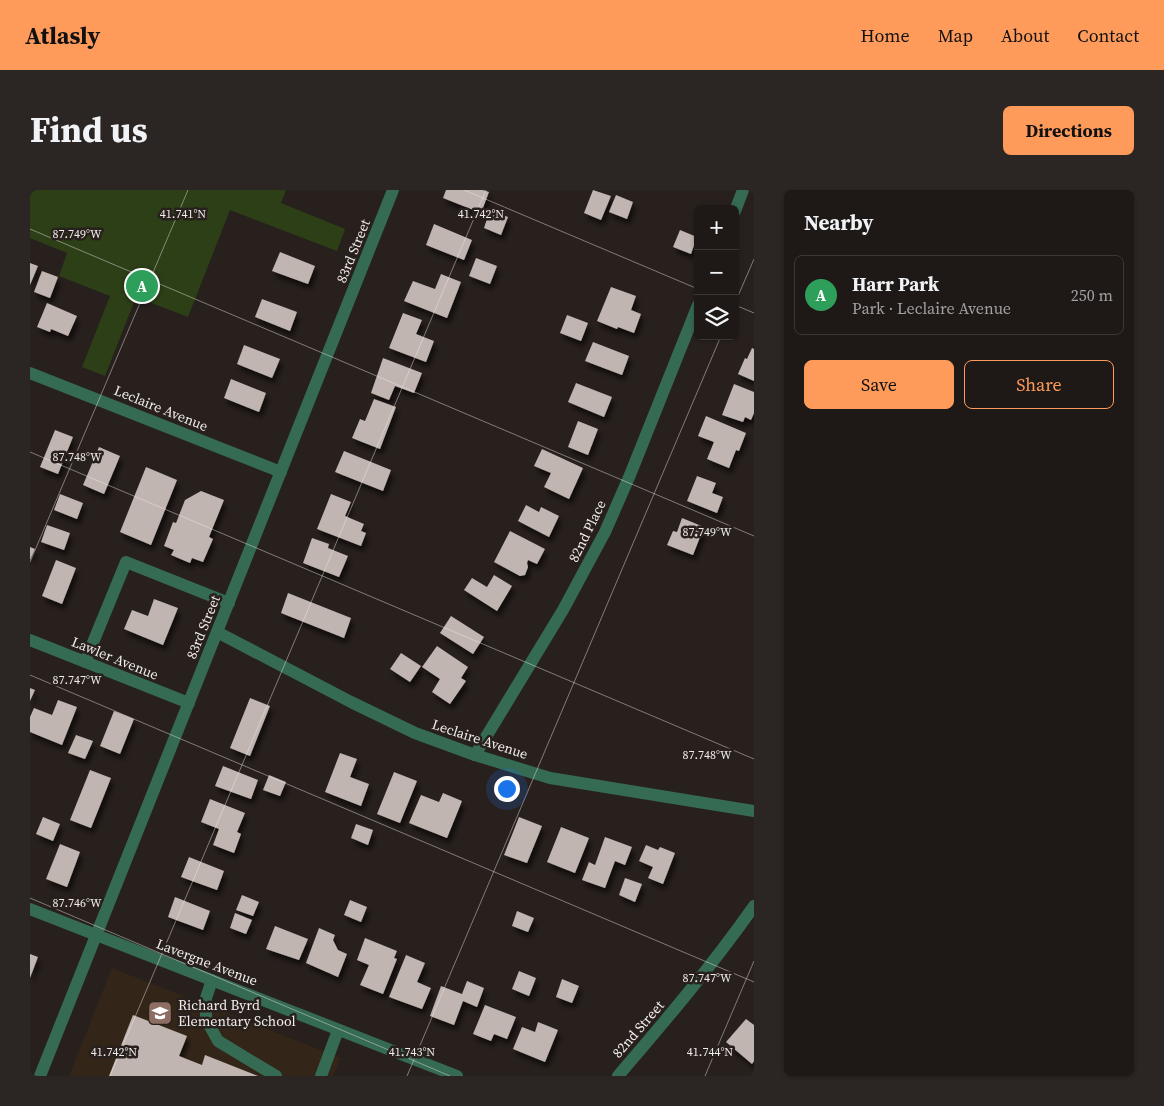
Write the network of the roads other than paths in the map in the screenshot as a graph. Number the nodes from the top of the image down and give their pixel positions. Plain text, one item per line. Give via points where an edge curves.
1 (393, 190) edge
2 (744, 190) edge
3 (738, 205) edge
4 (694, 315) edge
5 (30, 373) edge
6 (281, 472) junction
7 (228, 604) junction
8 (217, 632) junction
9 (30, 640) edge
10 (85, 662) junction
11 (189, 704) junction
12 (475, 754) junction
13 (754, 811) edge
14 (754, 906) edge
15 (30, 909) edge
16 (96, 936) junction
17 (212, 980) junction
18 (338, 1030) junction
19 (40, 1076) edge
20 (276, 1076) edge
21 (321, 1076) edge
22 (457, 1076) edge
23 (618, 1076) edge

1 - 6 street, 83rd Street
2 - 3 street
4 - 12 street, 82nd Place via 605,532 559,617
5 - 6 street, Leclaire Avenue
6 - 7 street, 83rd Street
7 - 8 street, 83rd Street
7 - 10 street via 126,562
8 - 11 street, 83rd Street
8 - 12 street, Leclaire Avenue via 415,733
9 - 10 street, Lawler Avenue
10 - 11 street, Lawler Avenue
11 - 16 street, 83rd Street
12 - 13 street, Leclaire Avenue via 550,778
14 - 23 street, 82nd Street via 728,944
15 - 16 street, Lavergne Avenue
16 - 17 street, Lavergne Avenue
16 - 19 street, 83rd Street
17 - 18 street, Lavergne Avenue
17 - 20 street via 206,998 206,1019 218,1041
18 - 21 street
18 - 22 street, Lavergne Avenue

